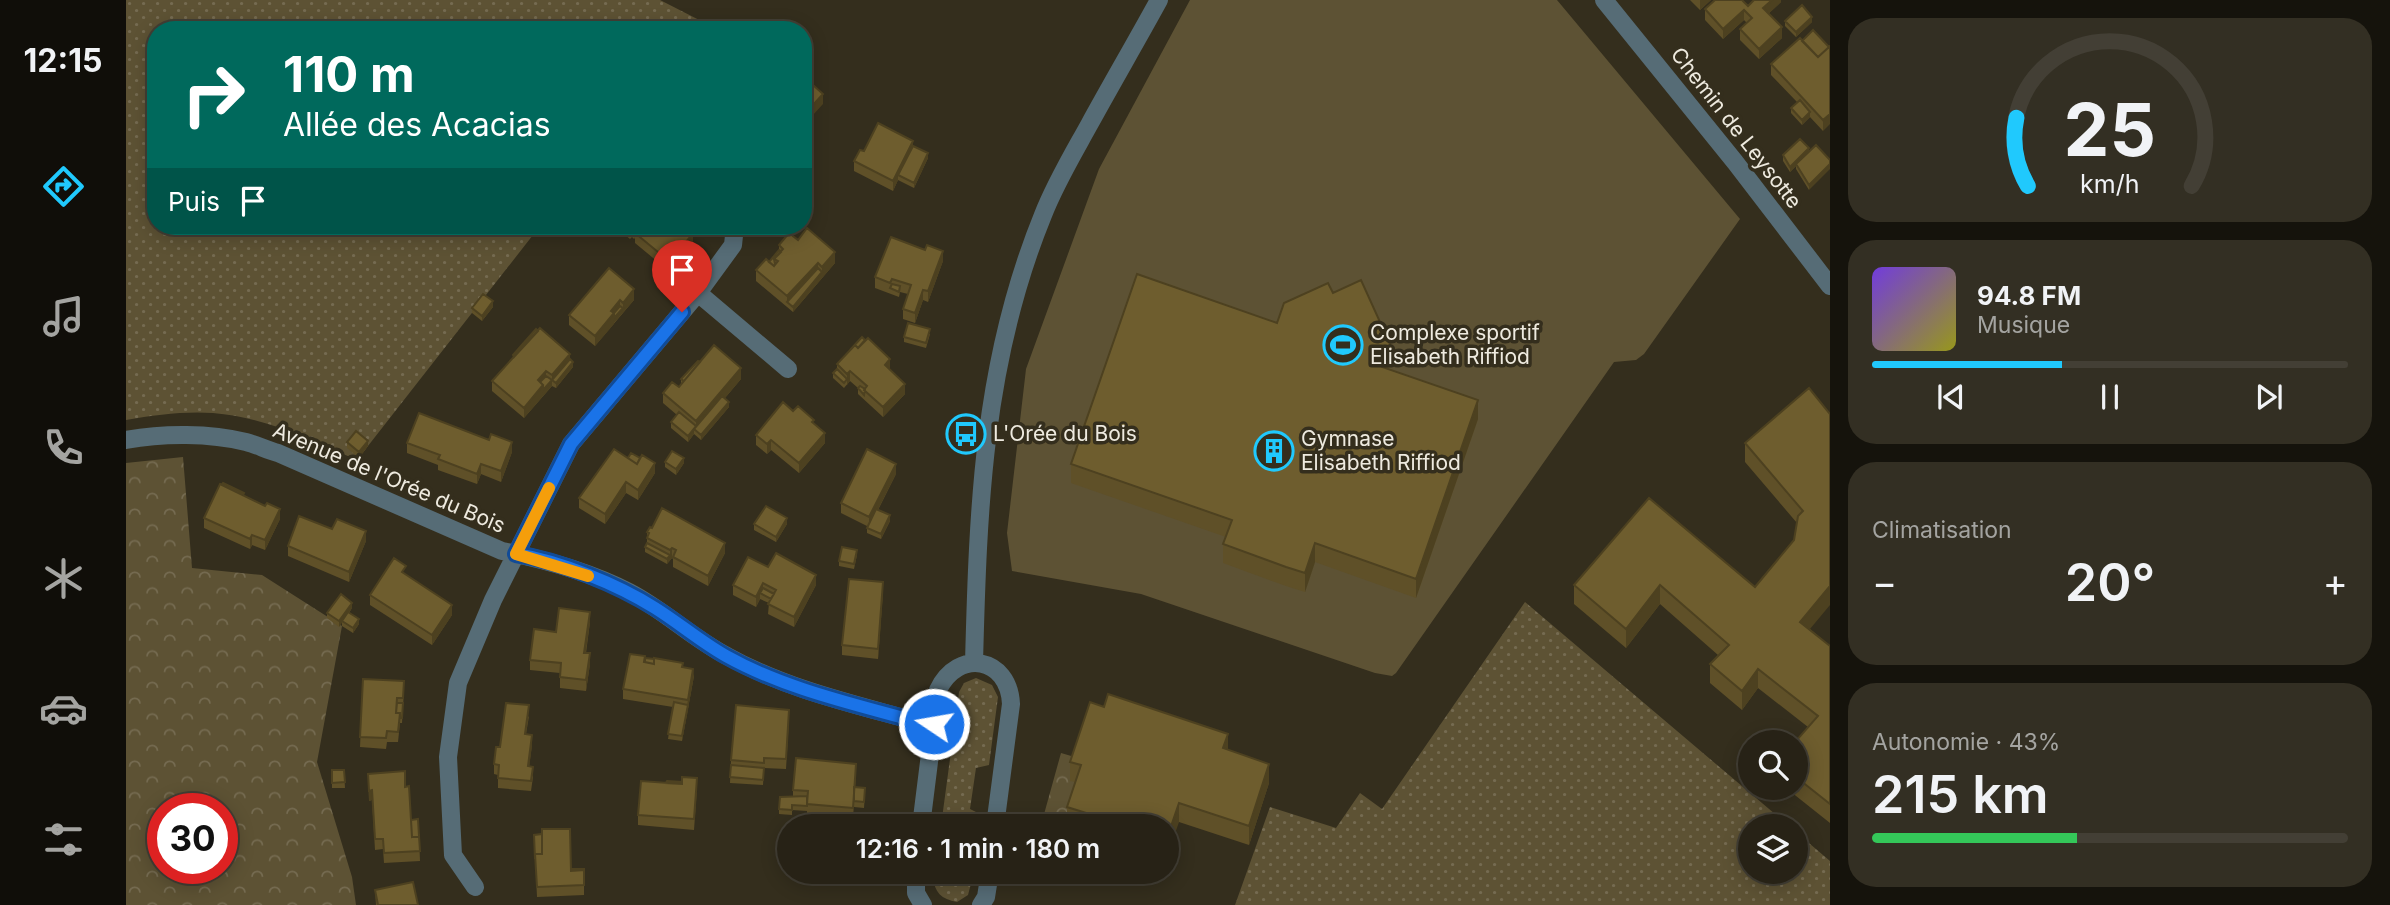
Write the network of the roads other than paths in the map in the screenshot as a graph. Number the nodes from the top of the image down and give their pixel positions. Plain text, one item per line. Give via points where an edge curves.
1 (1159, 0) edge
2 (1604, 0) edge
3 (734, 235) edge
4 (1830, 286) edge
5 (698, 293) junction
6 (788, 369) dead end
7 (126, 440) edge
8 (516, 554) junction
9 (974, 663) junction
10 (934, 724) junction
11 (923, 814) edge
12 (997, 814) edge
13 (916, 884) edge
14 (988, 884) edge
15 (475, 887) dead end
16 (923, 905) edge
17 (981, 905) edge

1 - 9 street via 1049,202 1013,299 984,449
2 - 4 street, Chemin de Leysotte
3 - 5 street via 733,245
5 - 6 street
5 - 8 street via 571,444
7 - 8 street, Avenue de l'Orée du Bois via 195,437 246,442
8 - 10 street, Avenue de l'Orée du Bois via 628,592 725,656 764,674
8 - 15 street via 458,683 448,757 453,855
9 - 10 street via 960,666 943,680
9 - 12 street via 1000,673 1011,693
10 - 11 street
13 - 16 street
14 - 17 street

